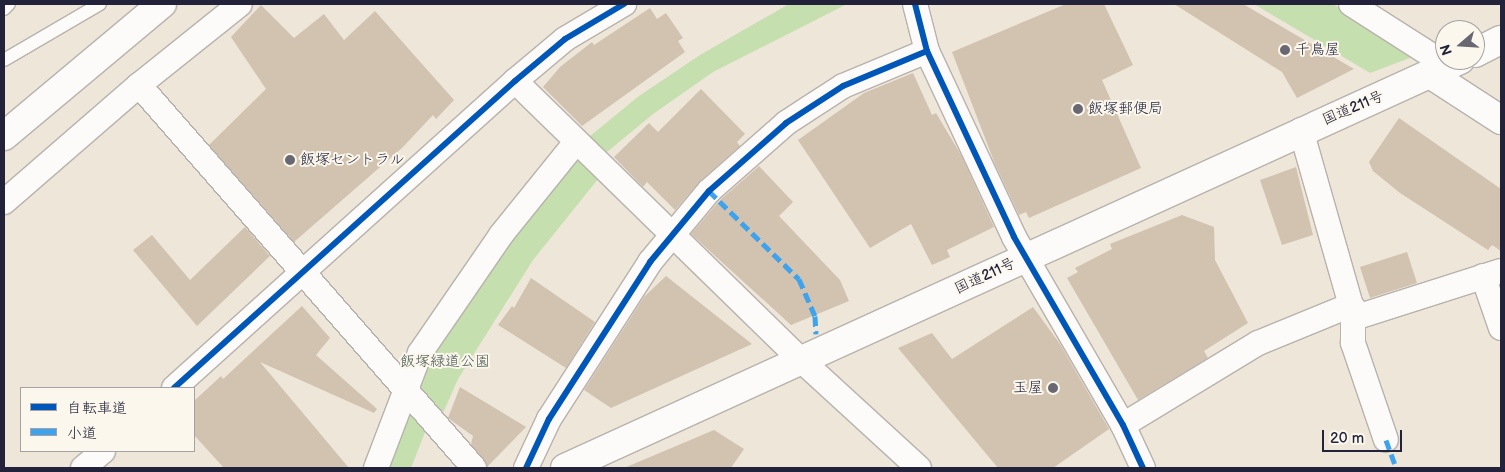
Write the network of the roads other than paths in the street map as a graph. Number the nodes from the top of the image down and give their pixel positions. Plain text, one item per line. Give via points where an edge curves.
1 (9, 4) edge
2 (100, 4) edge
3 (162, 4) edge
4 (240, 4) edge
5 (624, 4) edge
6 (915, 4) edge
7 (1351, 4) edge
8 (4, 9) edge
9 (1501, 40) edge
10 (1485, 48) edge
11 (927, 51) junction
12 (4, 60) edge
13 (1435, 60) edge
14 (1439, 70) edge
15 (1449, 70) edge
16 (515, 81) junction
17 (139, 85) junction
18 (1501, 120) edge
19 (1301, 130) junction
20 (4, 136) edge
21 (576, 142) junction
22 (4, 202) edge
23 (673, 236) junction
24 (1025, 257) junction
25 (305, 273) junction
26 (1492, 274) edge
27 (1352, 308) junction
28 (1501, 328) edge
29 (801, 360) junction
30 (175, 387) edge
31 (406, 388) junction
32 (1123, 425) junction
33 (1386, 440) dead end
34 (102, 452) edge
35 (83, 468) edge
36 (376, 468) edge
37 (474, 468) edge
38 (526, 468) edge
39 (565, 468) edge
40 (920, 468) edge
41 (1143, 468) edge

1 - 8 lane
2 - 12 lane
3 - 20 main road
4 - 17 street
5 - 16 street via 565,39
6 - 11 street
7 - 13 street
9 - 10 main road
11 - 23 street via 844,86 786,123 709,192
11 - 24 street
14 - 19 main road, 国道211号
15 - 18 main road
16 - 21 street
16 - 25 street
17 - 22 street
17 - 25 street
19 - 24 main road, 国道211号
19 - 27 street
21 - 23 street
21 - 31 street via 465,284 420,353
23 - 29 street
23 - 38 street via 650,262 616,313 550,419
24 - 29 main road, 国道211号
24 - 32 street
25 - 30 street
25 - 31 street
26 - 27 street via 1366,316
26 - 28 street
27 - 32 street via 1258,343
27 - 33 street via 1353,343
29 - 39 main road, 国道211号
29 - 40 street
31 - 36 street
31 - 37 street
32 - 41 street
34 - 35 street

